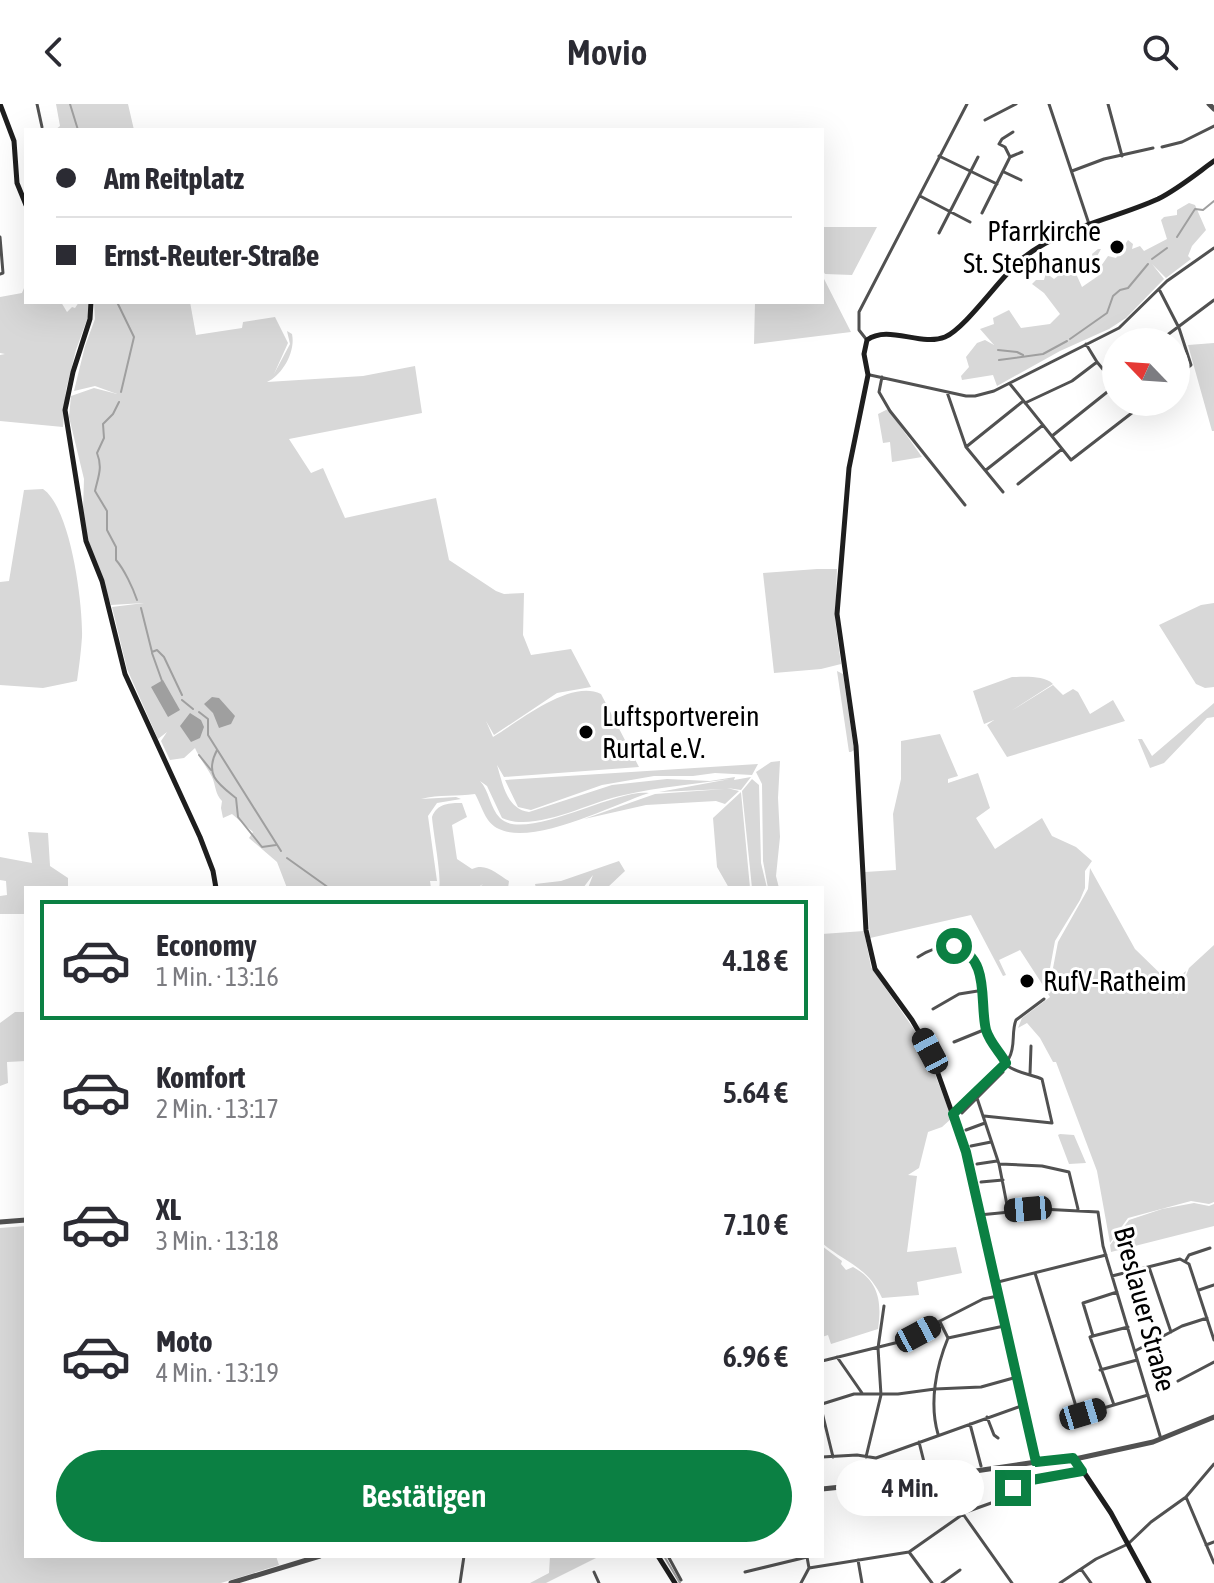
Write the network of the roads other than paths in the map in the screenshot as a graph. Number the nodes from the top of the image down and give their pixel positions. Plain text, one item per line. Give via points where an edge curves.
1 (0, 104) edge
2 (37, 104) edge
3 (967, 104) edge
4 (1016, 104) edge
5 (1049, 104) edge
6 (1108, 104) edge
7 (1209, 104) edge
8 (1214, 109) edge
9 (985, 120) dead end
10 (1214, 126) edge
11 (42, 127) dead end
12 (1013, 132) dead end
13 (1162, 147) dead end
14 (1153, 148) dead end
15 (1022, 152) dead end
16 (939, 156) junction
17 (1122, 156) junction
18 (978, 157) dead end
19 (1010, 157) junction
20 (1214, 161) edge
21 (1072, 171) junction
22 (971, 172) junction
23 (1004, 172) junction
24 (1021, 180) dead end
25 (997, 184) junction
26 (919, 196) junction
27 (24, 200) edge
28 (950, 212) junction
29 (982, 213) dead end
30 (970, 222) dead end
31 (1089, 224) junction
32 (939, 233) dead end
33 (0, 237) edge
34 (1214, 248) edge
35 (0, 274) edge
36 (1159, 289) junction
37 (1214, 300) edge
38 (91, 304) edge
39 (1179, 328) joint
40 (867, 340) junction
41 (1086, 344) junction
42 (1097, 362) junction
43 (1102, 368) edge
44 (868, 375) junction
45 (882, 377) junction
46 (1010, 384) junction
47 (947, 392) junction
48 (1102, 396) edge
49 (1025, 402) junction
50 (1128, 416) edge
51 (1043, 425) junction
52 (1052, 436) junction
53 (966, 447) junction
54 (1062, 449) junction
55 (986, 471) junction
56 (1018, 484) dead end
57 (1003, 492) dead end
58 (965, 505) dead end
59 (216, 886) edge
60 (918, 957) dead end
61 (984, 990) junction
62 (1044, 999) dead end
63 (933, 1009) dead end
64 (986, 1029) junction
65 (954, 1042) dead end
66 (1031, 1046) dead end
67 (1006, 1063) junction
68 (1003, 1072) dead end
69 (1030, 1074) junction
70 (977, 1098) junction
71 (962, 1113) dead end
72 (953, 1114) junction
73 (984, 1116) junction
74 (986, 1122) junction
75 (966, 1130) dead end
76 (993, 1142) junction
77 (971, 1146) dead end
78 (998, 1162) junction
79 (977, 1164) dead end
80 (1003, 1180) junction
81 (981, 1182) dead end
82 (1078, 1209) junction
83 (1008, 1211) junction
84 (979, 1215) junction
85 (24, 1220) edge
86 (0, 1222) edge
87 (1210, 1248) dead end
88 (1106, 1255) junction
89 (1185, 1261) junction
90 (1149, 1267) junction
91 (1035, 1273) junction
92 (1112, 1276) junction
93 (994, 1283) junction
94 (1214, 1285) edge
95 (1198, 1290) junction
96 (1117, 1292) junction
97 (998, 1296) junction
98 (884, 1306) dead end
99 (1207, 1318) junction
100 (940, 1322) junction
101 (1004, 1326) junction
102 (1128, 1327) junction
103 (1212, 1328) edge
104 (1171, 1332) junction
105 (1093, 1336) junction
106 (948, 1338) junction
107 (1214, 1340) edge
108 (878, 1348) junction
109 (1135, 1351) junction
110 (837, 1357) junction
111 (824, 1360) edge
112 (1137, 1360) junction
113 (1214, 1362) edge
114 (1100, 1370) junction
115 (1017, 1377) junction
116 (1178, 1381) dead end
117 (935, 1389) junction
118 (862, 1393) junction
119 (881, 1395) junction
120 (1148, 1395) junction
121 (824, 1403) edge
122 (1024, 1405) junction
123 (1114, 1405) junction
124 (987, 1417) junction
125 (1214, 1417) edge
126 (824, 1420) edge
127 (970, 1424) junction
128 (939, 1435) junction
129 (998, 1438) dead end
130 (1161, 1439) junction
131 (919, 1442) junction
132 (824, 1457) edge
133 (833, 1457) junction
134 (866, 1457) junction
135 (1075, 1459) junction
136 (1036, 1462) junction
137 (1214, 1464) edge
138 (981, 1466) dead end
139 (1082, 1471) junction
140 (927, 1474) dead end
141 (824, 1489) edge
142 (1186, 1497) junction
143 (963, 1514) junction
144 (1214, 1542) edge
145 (1128, 1544) junction
146 (1206, 1545) junction
147 (909, 1552) junction
148 (313, 1558) edge
149 (464, 1558) edge
150 (660, 1558) edge
151 (669, 1558) edge
152 (803, 1558) edge
153 (807, 1558) edge
154 (858, 1560) junction
155 (1214, 1563) edge
156 (809, 1568) junction
157 (1081, 1569) junction
158 (960, 1570) dead end
159 (594, 1572) dead end
160 (745, 1572) dead end
161 (678, 1582) edge
162 (231, 1583) edge
163 (460, 1583) edge
164 (599, 1583) edge
165 (801, 1583) edge
166 (862, 1583) edge
167 (932, 1583) edge
168 (942, 1583) edge
169 (1012, 1583) edge
170 (1060, 1583) edge
171 (1091, 1583) edge
172 (1149, 1583) edge

1 - 27 main road via 14,141 17,183
2 - 11 street
3 - 16 street
4 - 9 street
5 - 21 street
6 - 17 street
7 - 8 street
10 - 13 street
12 - 19 street via 999,144
14 - 17 street
15 - 19 street
16 - 22 street
16 - 26 street
17 - 21 street
18 - 22 street
19 - 23 street
20 - 31 main road via 1158,199
21 - 31 street
22 - 25 street
22 - 28 street
23 - 24 street
23 - 25 street
25 - 29 street
26 - 28 street
26 - 40 street via 859,312 859,330
28 - 30 street
28 - 32 street
31 - 40 main road via 1022,259 946,336 929,340 876,335
33 - 35 street
34 - 36 street
36 - 39 street
36 - 41 street via 1119,328
37 - 39 street
38 - 59 main road via 65,410 86,541 102,581 125,674 200,837
40 - 44 main road
41 - 42 street
41 - 46 street
42 - 43 street
42 - 49 street via 1072,381
44 - 45 street
44 - 72 main road via 849,468 837,614 856,746 868,949 875,969 930,1051
45 - 47 street
45 - 58 street via 879,392 890,411
46 - 47 street via 975,396
46 - 49 street
47 - 53 street
48 - 52 street
49 - 51 street
49 - 53 street
50 - 54 street via 1071,460
51 - 52 street
51 - 55 street
52 - 54 street
53 - 55 street
54 - 56 street
55 - 57 street
60 - 61 street via 940,946 961,948 977,966
61 - 63 street via 959,994
61 - 64 street
62 - 67 street via 1016,1020
64 - 65 street
64 - 67 street
66 - 69 street
67 - 69 street
67 - 72 street
68 - 70 street
69 - 73 street via 1042,1079 1052,1123
70 - 71 street
70 - 73 street
72 - 84 main road
73 - 74 street
74 - 75 street
74 - 76 street
76 - 77 street
76 - 78 street
78 - 79 street
78 - 80 street
78 - 82 street via 1069,1172
80 - 81 street
80 - 83 street
82 - 83 street, Breslauer Straße
82 - 88 street, Breslauer Straße via 1098,1212
83 - 84 street, Breslauer Straße
84 - 93 main road
85 - 86 street
87 - 89 street
88 - 91 street
88 - 92 street, Breslauer Straße
89 - 90 street
89 - 95 street
90 - 92 street
90 - 104 street
91 - 93 street
91 - 123 street via 1076,1410 1083,1414
92 - 96 street, Breslauer Straße
93 - 97 main road
94 - 95 street
95 - 99 street
96 - 102 street, Breslauer Straße
96 - 105 street via 1083,1303
97 - 100 street
97 - 101 main road
98 - 108 street
99 - 103 street
99 - 104 street
100 - 106 street
100 - 108 street
101 - 106 street
101 - 115 main road
102 - 105 street
102 - 109 street, Breslauer Straße
103 - 107 street
104 - 109 street
105 - 114 street
106 - 117 street
108 - 110 street
108 - 119 street
109 - 112 street, Breslauer Straße
110 - 111 street
110 - 118 street
112 - 114 street
112 - 120 street, Breslauer Straße
113 - 116 street
114 - 123 street
115 - 117 street via 981,1387
115 - 122 main road
117 - 119 street
117 - 128 street
118 - 119 street
118 - 121 street
119 - 134 street
120 - 123 street
120 - 130 street, Breslauer Straße
122 - 124 street
122 - 136 main road
124 - 127 street
124 - 129 street
125 - 130 street
126 - 133 street
127 - 128 street
127 - 138 street
128 - 131 street
130 - 135 street
131 - 134 street
131 - 140 street
132 - 133 street
133 - 134 street
135 - 136 main road
135 - 139 main road
136 - 141 street
137 - 142 street
139 - 143 street via 1026,1481
139 - 145 main road
142 - 145 street
142 - 146 street
143 - 147 street
143 - 169 street
144 - 146 street
145 - 157 street
145 - 172 main road
146 - 155 street
147 - 154 street
147 - 167 street
148 - 162 street
149 - 163 street
150 - 161 main road
151 - 161 street
152 - 160 street
153 - 156 street
154 - 156 street
154 - 166 street
156 - 165 street
157 - 170 street
157 - 171 street
158 - 168 street
159 - 164 street

